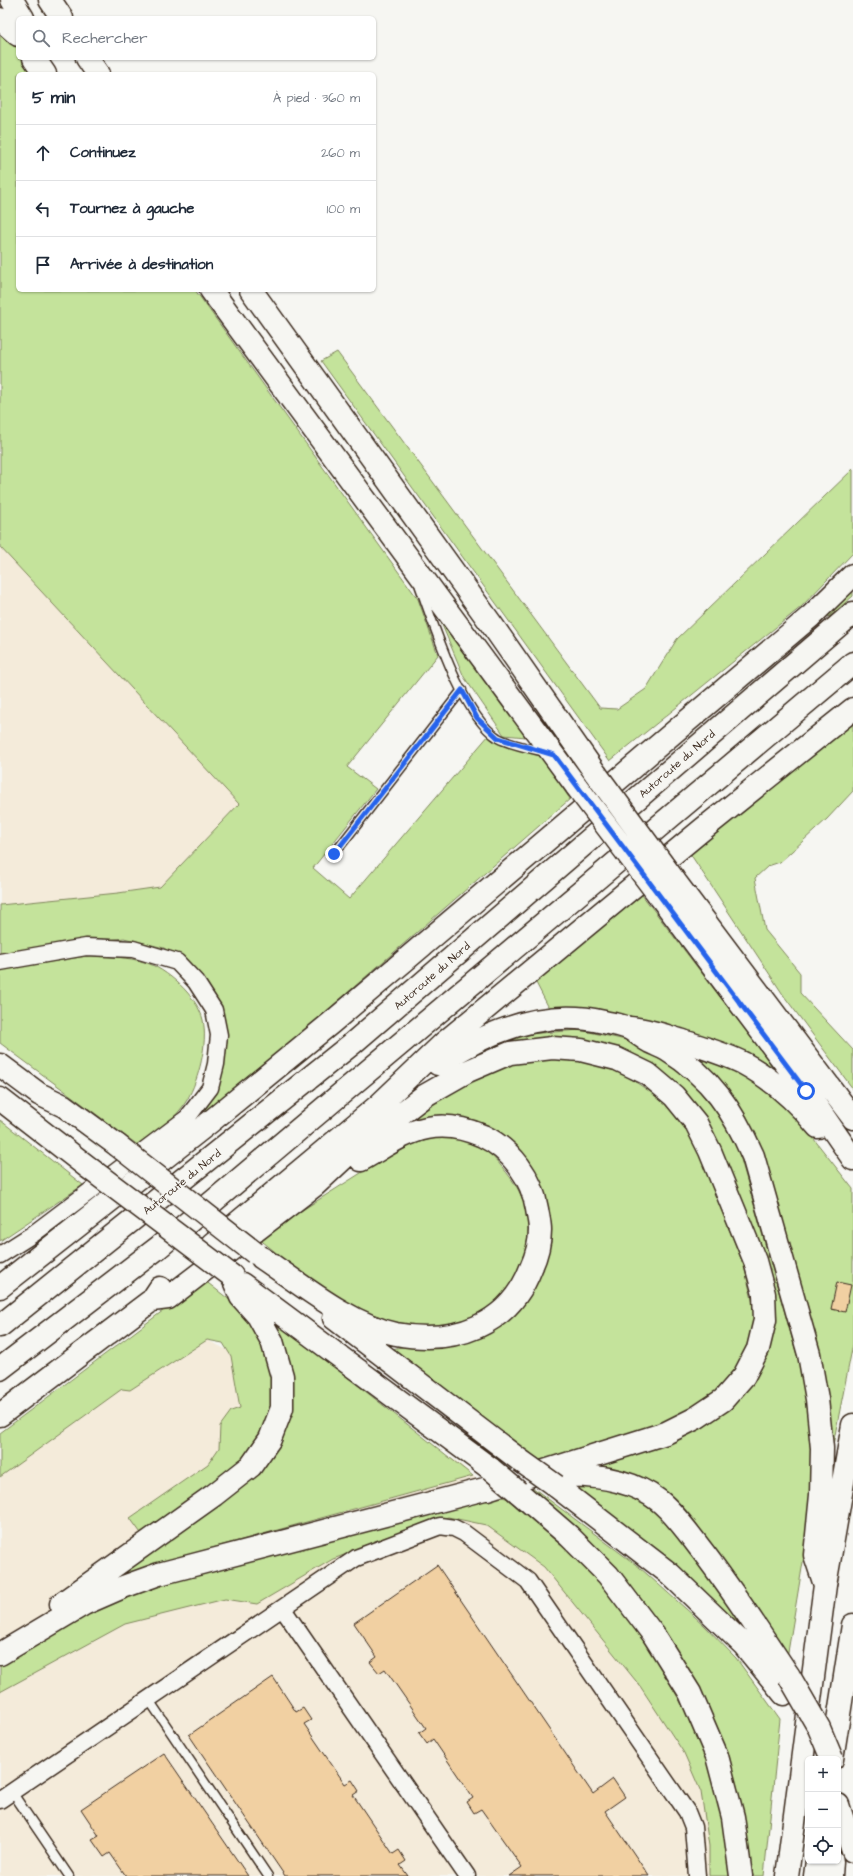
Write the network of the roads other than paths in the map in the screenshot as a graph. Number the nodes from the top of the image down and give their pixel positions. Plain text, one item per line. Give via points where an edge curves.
1 (12, 0) edge
2 (50, 0) edge
3 (22, 16) edge
4 (61, 16) edge
5 (0, 19) edge
6 (16, 33) edge
7 (35, 60) edge
8 (48, 60) edge
9 (88, 60) edge
10 (44, 72) edge
11 (56, 72) edge
12 (97, 72) edge
13 (212, 292) edge
14 (252, 292) edge
15 (410, 561) junction
16 (853, 575) edge
17 (853, 613) edge
18 (853, 663) edge
19 (462, 690) junction
20 (853, 709) edge
21 (554, 755) junction
22 (334, 854) dead end
23 (0, 962) edge
24 (629, 1028) junction
25 (0, 1054) edge
26 (0, 1065) edge
27 (0, 1098) edge
28 (379, 1105) junction
29 (64, 1106) junction
30 (853, 1118) edge
31 (853, 1158) edge
32 (315, 1185) junction
33 (60, 1239) junction
34 (0, 1254) edge
35 (258, 1255) junction
36 (0, 1271) edge
37 (232, 1276) junction
38 (0, 1287) edge
39 (152, 1300) junction
40 (0, 1326) edge
41 (0, 1369) edge
42 (0, 1415) edge
43 (853, 1425) edge
44 (489, 1479) junction
45 (825, 1584) junction
46 (283, 1609) junction
47 (853, 1626) edge
48 (0, 1644) edge
49 (0, 1654) edge
50 (787, 1685) junction
51 (149, 1700) junction
52 (820, 1756) edge
53 (831, 1756) edge
54 (832, 1756) edge
55 (6, 1796) edge
56 (841, 1814) edge
57 (853, 1851) edge
58 (817, 1864) edge
59 (832, 1864) edge
60 (69, 1876) edge
61 (268, 1876) edge
62 (467, 1876) edge
63 (697, 1876) edge
64 (741, 1876) edge
65 (787, 1876) edge
66 (815, 1876) edge
67 (832, 1876) edge

1 - 3 main road
2 - 4 main road
5 - 6 main road
7 - 10 main road
8 - 11 main road
9 - 12 main road
13 - 15 main road
14 - 30 main road, bridge via 596,774
15 - 19 lane via 452,672
15 - 21 main road
16 - 33 main road via 811,616 331,1023
17 - 40 main road, Autoroute du Nord via 354,1044
18 - 41 main road via 165,1242
19 - 21 lane via 477,718 498,738
19 - 22 lane
20 - 28 main road via 444,1043
21 - 31 main road, bridge via 806,1091
23 - 34 street via 86,947 133,949 177,962 196,982 214,1010 219,1036 210,1088 187,1118 33,1234
24 - 28 main road via 588,1018 573,1018 532,1021 507,1028 462,1048
24 - 31 main road via 662,1034 744,1064 781,1090 812,1120 832,1146
24 - 45 main road via 666,1050 706,1081 740,1125 753,1156 809,1354 817,1399 822,1456 815,1556
25 - 29 street via 47,1088
26 - 29 main road via 39,1094
27 - 37 main road, bridge
28 - 39 main road via 160,1288
29 - 35 main road, bridge
32 - 35 main road via 406,1134 428,1128 451,1126 490,1139 508,1153 526,1176 535,1198 540,1230 536,1255 527,1279 503,1311 484,1323 464,1333 428,1338 396,1334 368,1325 344,1313
32 - 39 main road via 168,1298
32 - 44 main road via 345,1157 424,1096 468,1071 510,1054 552,1048 581,1050 617,1058 648,1074 674,1096 696,1122 755,1261 764,1294 764,1320 758,1349 744,1376 723,1400 696,1418 666,1432
33 - 36 main road
33 - 38 main road
35 - 50 main road, bridge via 316,1304 670,1574
37 - 44 main road
37 - 48 main road via 241,1297 258,1316 272,1341 282,1376 282,1408 270,1438 251,1466 214,1495 60,1605
39 - 42 main road
43 - 45 main road
44 - 49 main road via 123,1587 84,1604
44 - 50 main road via 583,1475 625,1483 658,1500 687,1530 714,1566
44 - 64 main road, bridge via 518,1492 569,1536 608,1576 653,1634 690,1693 717,1756 733,1817
45 - 65 main road
46 - 51 street
46 - 62 street
46 - 63 street via 356,1558 440,1526 464,1533 528,1581 683,1806 693,1826
47 - 54 main road
50 - 52 main road
50 - 53 main road, bridge via 819,1728
51 - 55 street
51 - 61 lane
55 - 60 lane
56 - 57 main road
58 - 66 main road
59 - 67 main road

